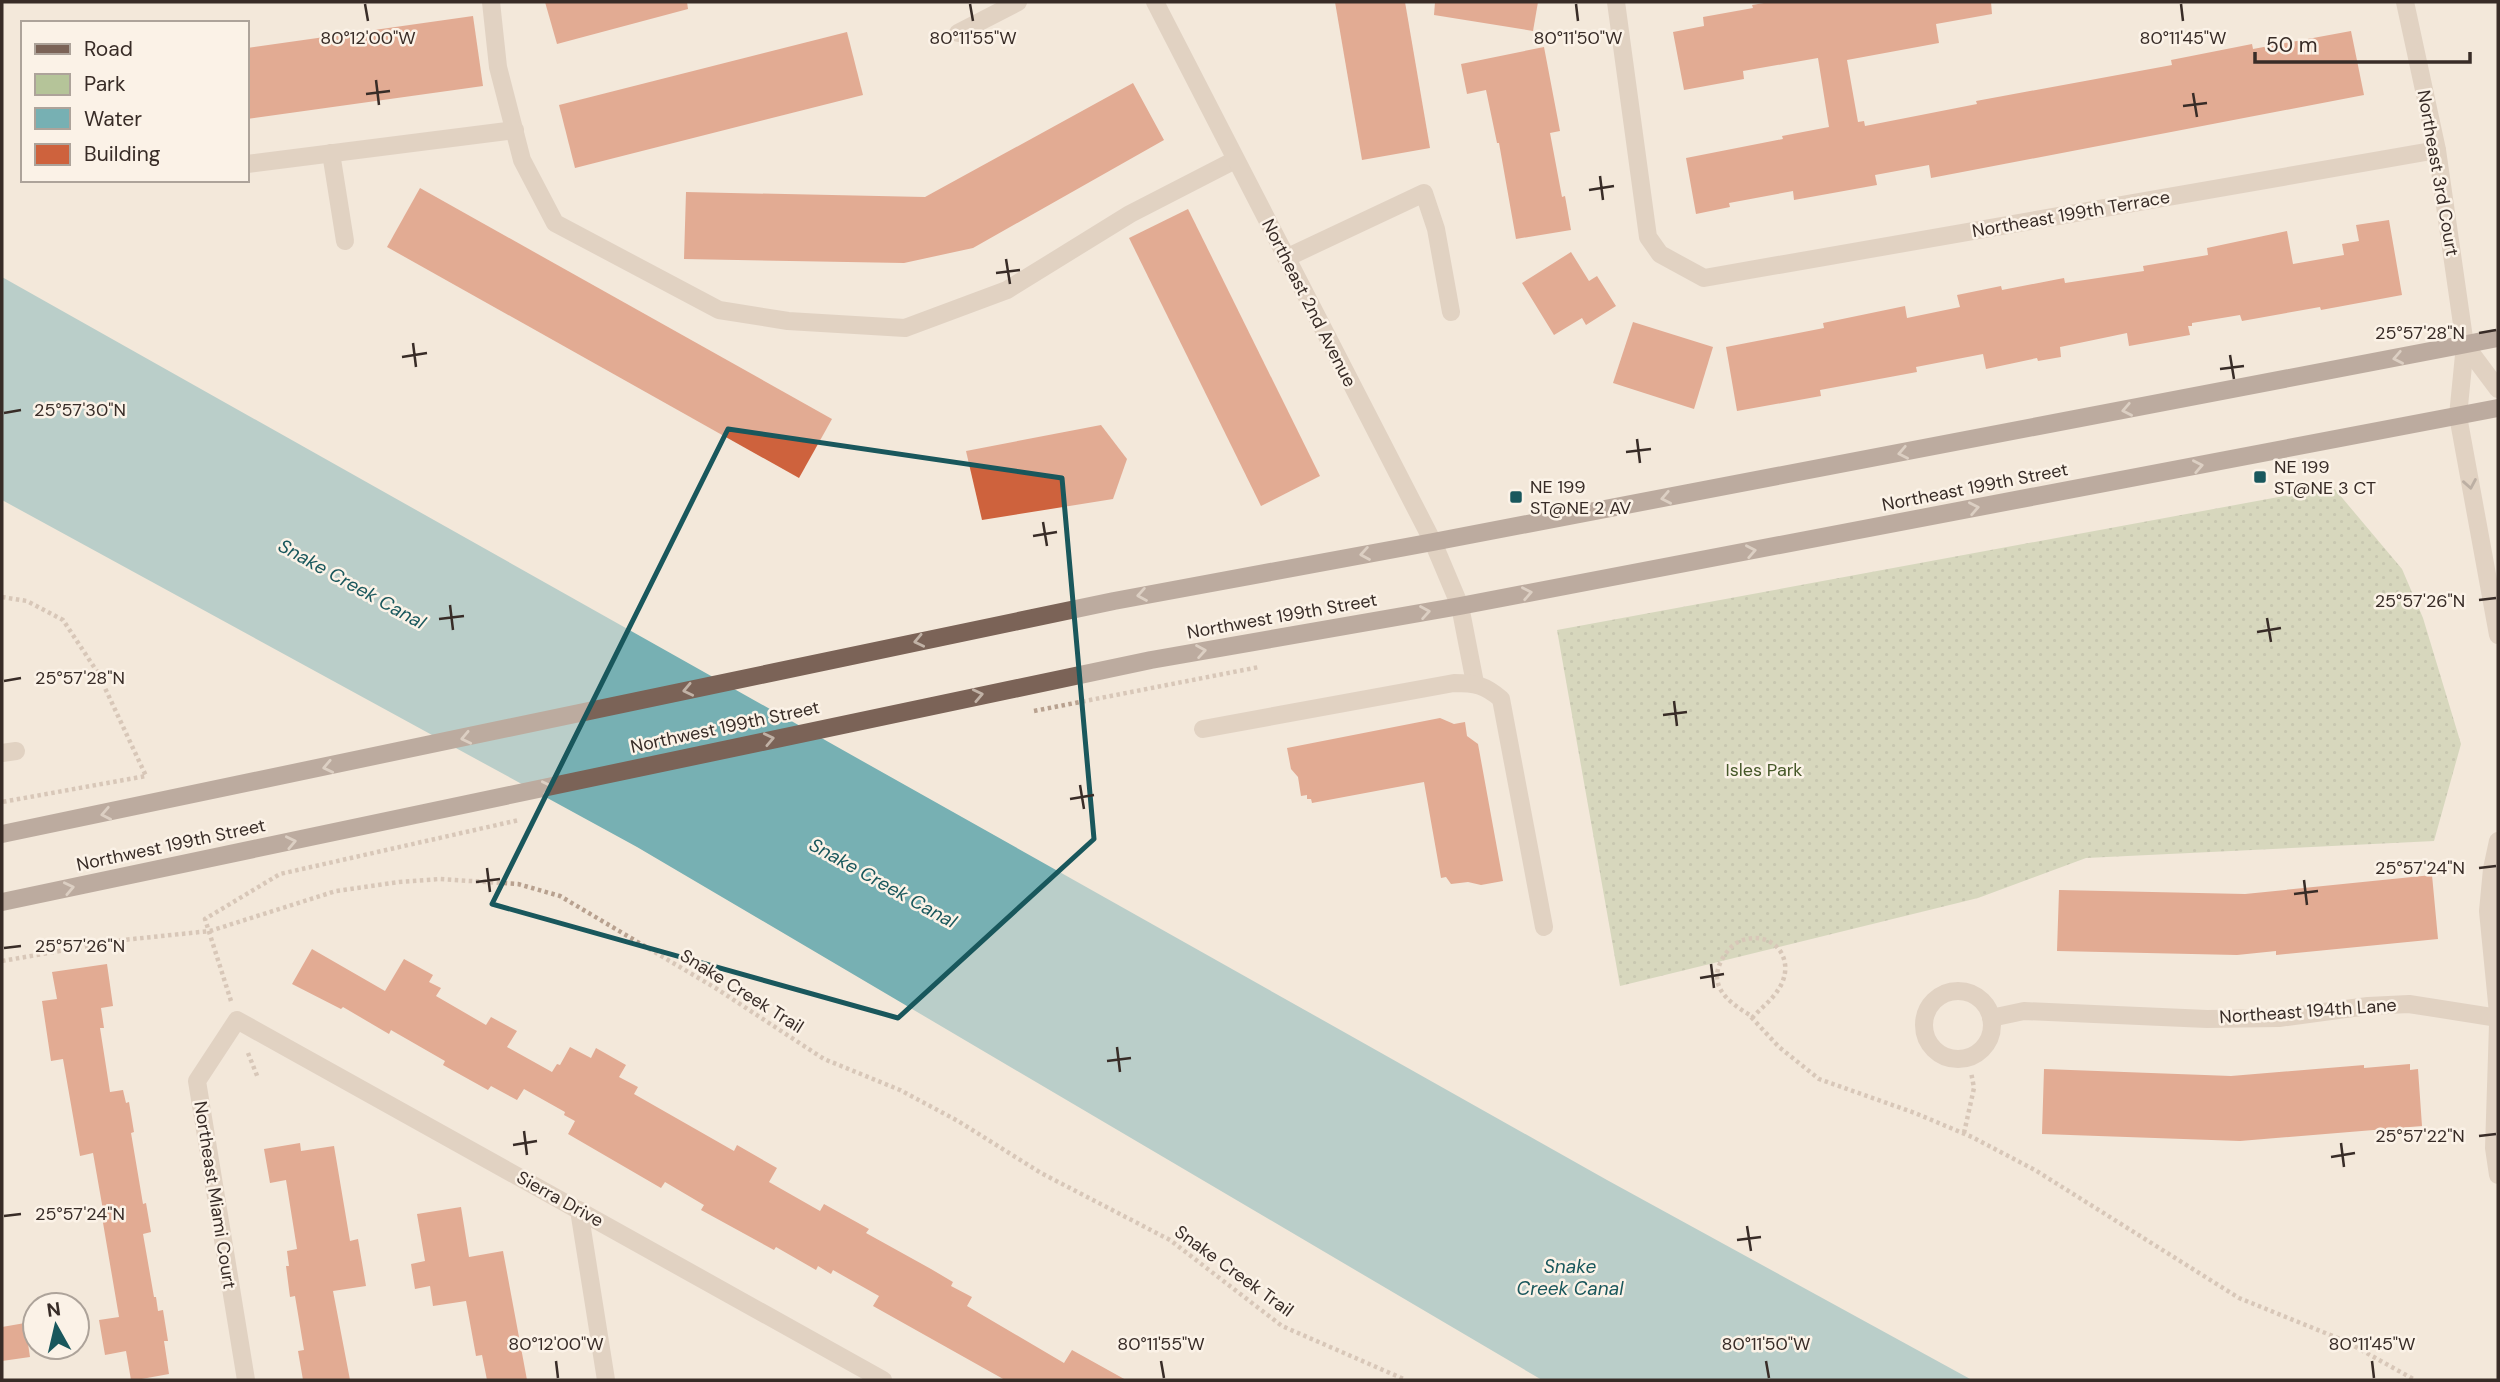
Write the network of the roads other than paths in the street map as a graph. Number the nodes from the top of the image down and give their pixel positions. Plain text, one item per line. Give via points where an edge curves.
1 (491, 2) edge
2 (1018, 2) edge
3 (1155, 2) edge
4 (1616, 2) edge
5 (2405, 2) edge
6 (958, 33) dead end
7 (514, 130) junction
8 (2437, 150) junction
9 (331, 153) junction
10 (1235, 160) junction
11 (248, 164) edge
12 (345, 242) dead end
13 (1286, 258) junction
14 (1451, 312) dead end
15 (2498, 338) edge
16 (2465, 345) junction
17 (2498, 389) edge
18 (2498, 408) edge
19 (2458, 416) junction
20 (1433, 542) junction
21 (1460, 606) junction
22 (2498, 635) edge
23 (1475, 683) junction
24 (1203, 729) dead end
25 (2, 834) edge
26 (2498, 841) edge
27 (2, 902) edge
28 (1544, 927) dead end
29 (2498, 1015) edge
30 (1991, 1018) dead end
31 (237, 1020) joint
32 (2498, 1025) edge
33 (2498, 1175) edge
34 (579, 1210) junction
35 (246, 1380) edge
36 (606, 1380) edge
37 (883, 1380) edge

1 - 7 street via 498,67
2 - 6 street
3 - 10 street, Northeast 2nd Avenue
4 - 8 street, Northeast 199th Terrace via 1648,237 1660,254 1704,278
5 - 8 street, Northeast 3rd Court
7 - 9 street
7 - 10 street via 522,160 555,223 719,310 788,321 905,328 1007,290 1130,214
8 - 16 street, Northeast 3rd Court
9 - 11 street
9 - 12 street
10 - 13 street, Northeast 2nd Avenue
13 - 14 street via 1424,192 1436,229
13 - 20 street, Northeast 2nd Avenue
15 - 16 main road
16 - 17 street
16 - 19 street
16 -> 20 main road
18 - 19 main road, Northeast 199th Street
21 -> 19 main road, Northeast 199th Street
19 -> 22 street
20 - 21 street, Northeast 2nd Avenue
20 -> 25 main road via 1114,601
21 - 23 street, Northeast 2nd Avenue
27 -> 21 main road, Northwest 199th Street via 1151,660
23 - 24 street via 1454,683
23 - 28 street via 1501,699
26 - 29 street via 2488,911
29 - 30 street, Northeast 194th Lane via 2409,1004 2279,1018 2024,1011
31 - 34 street, Sierra Drive
31 - 35 street, Northeast Miami Court via 197,1081
32 - 33 street via 2494,1148
34 - 36 street
34 - 37 street, Sierra Drive

